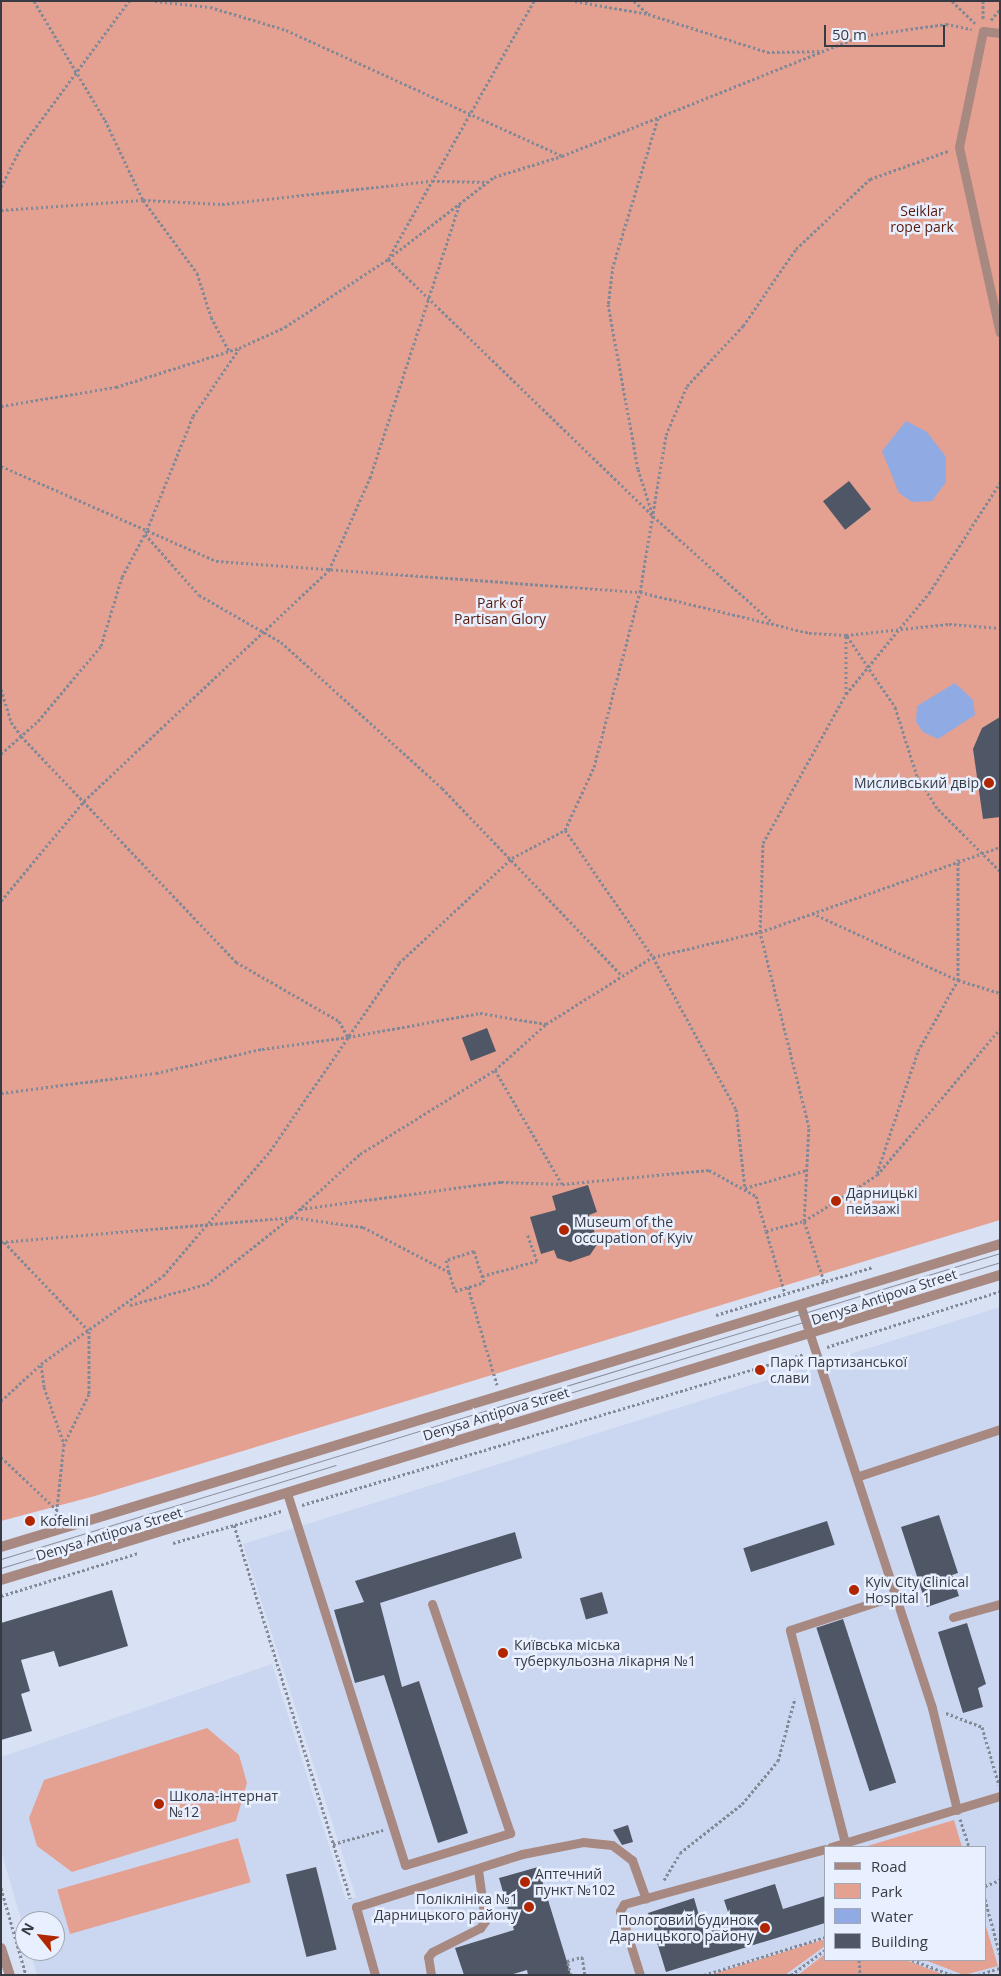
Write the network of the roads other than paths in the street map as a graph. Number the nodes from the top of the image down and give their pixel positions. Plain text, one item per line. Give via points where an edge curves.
1 (1000, 34) edge
2 (1000, 333) edge
3 (1000, 1244) edge
4 (1000, 1275) edge
5 (800, 1304) junction
6 (810, 1335) junction
7 (1000, 1429) edge
8 (859, 1476) junction
9 (287, 1493) junction
10 (1, 1547) edge
11 (1, 1580) edge
12 (894, 1596) junction
13 (432, 1604) dead end
14 (1000, 1604) edge
15 (953, 1617) dead end
16 (1000, 1796) edge
17 (957, 1810) junction
18 (845, 1843) junction
19 (834, 1846) edge
20 (824, 1849) edge
21 (478, 1870) junction
22 (650, 1898) junction
23 (1, 1948) edge
24 (10, 1975) edge
25 (376, 1975) edge
26 (431, 1975) edge
27 (640, 1975) edge

1 - 2 lane via 983,31 959,147
3 - 5 street, Denysa Antipova Street
4 - 6 street, Denysa Antipova Street
5 - 6 lane
5 - 10 street, Denysa Antipova Street
6 - 8 lane
6 - 9 street, Denysa Antipova Street
7 - 8 lane
8 - 12 lane
9 - 11 street, Denysa Antipova Street
9 - 13 lane via 405,1865 510,1833
12 - 17 lane via 932,1708
12 - 18 lane via 792,1628 789,1634
14 - 15 lane
16 - 17 lane
17 - 18 lane
18 - 19 lane
20 - 22 lane
21 - 22 lane via 545,1848 600,1842 622,1851 632,1860
21 - 25 lane via 356,1907
21 - 26 lane via 485,1921 480,1928 432,1952 428,1957
22 - 27 lane via 624,1904 620,1911
23 - 24 street

